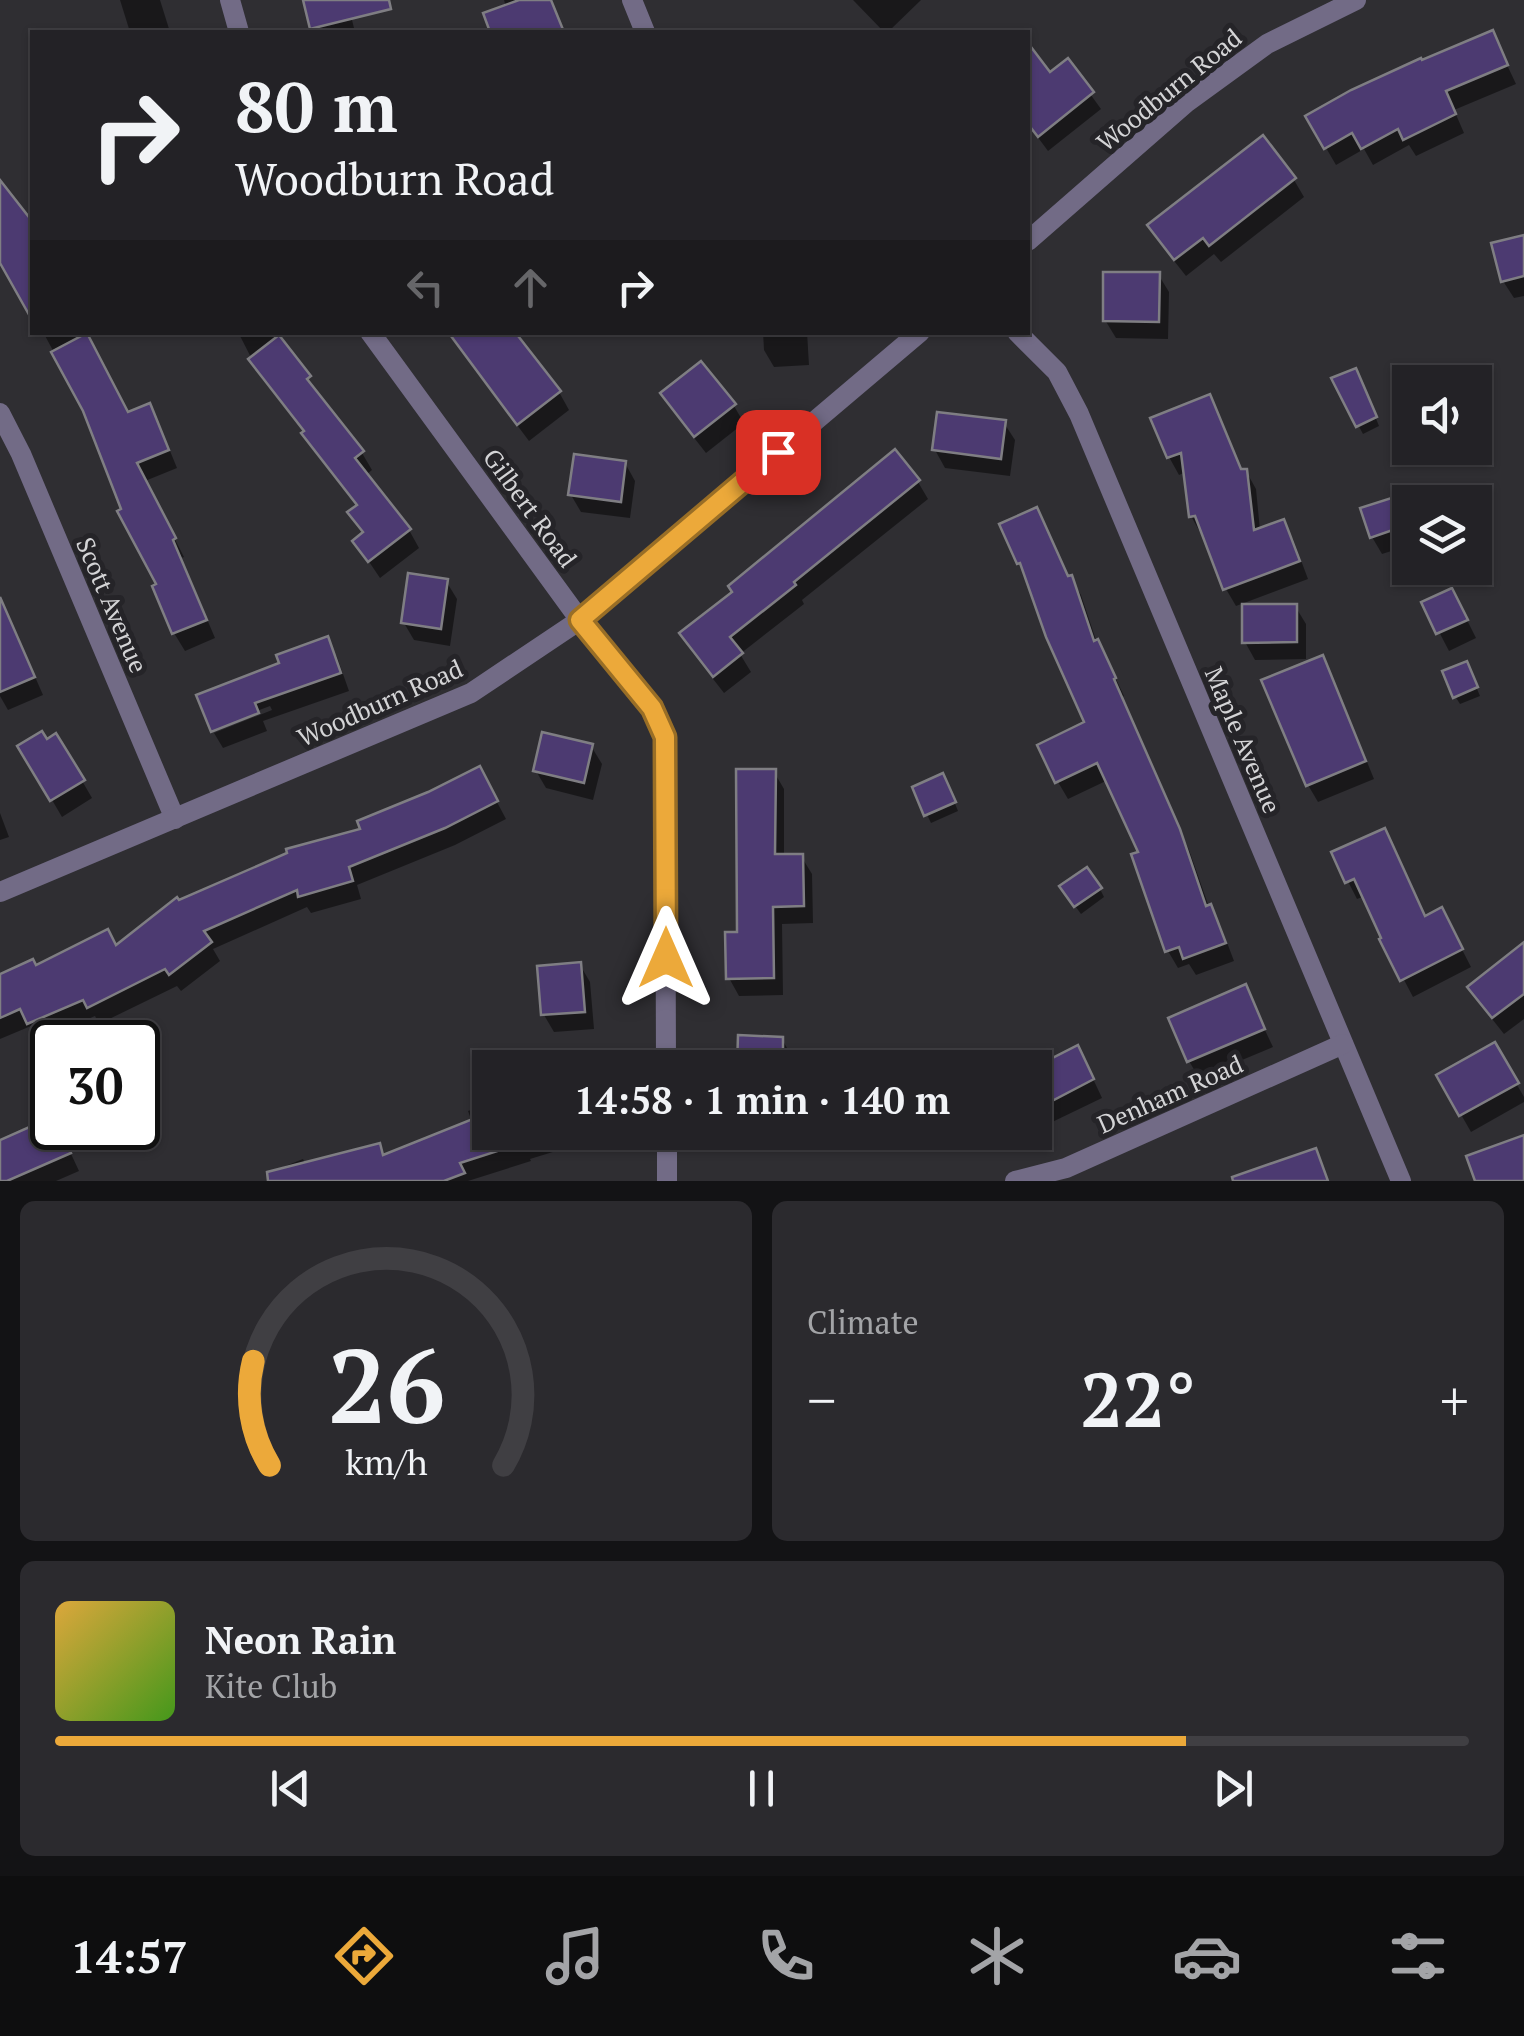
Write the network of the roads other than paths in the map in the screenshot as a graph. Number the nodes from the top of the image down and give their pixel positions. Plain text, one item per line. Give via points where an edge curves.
1 (230, 0) edge
2 (632, 0) edge
3 (1356, 0) edge
4 (238, 30) edge
5 (644, 30) edge
6 (1030, 238) edge
7 (372, 335) edge
8 (916, 335) edge
9 (1020, 335) edge
10 (0, 413) edge
11 (580, 620) junction
12 (175, 818) junction
13 (0, 892) edge
14 (1344, 1044) junction
15 (666, 1050) edge
16 (667, 1150) edge
17 (667, 1181) edge
18 (1015, 1181) edge
19 (1401, 1181) edge

1 - 4 street
2 - 5 street
3 - 6 street, Woodburn Road via 1242,62
7 - 11 street, Gilbert Road
8 - 11 street, Woodburn Road
9 - 14 street, Maple Avenue via 1057,372 1079,414
10 - 12 street, Scott Avenue
11 - 12 street, Woodburn Road via 471,693
11 - 15 street, Gilbert Road via 652,708 665,737
12 - 13 street, Woodburn Road
14 - 18 street, Denham Road via 1066,1168
14 - 19 street, Maple Avenue
16 - 17 street

